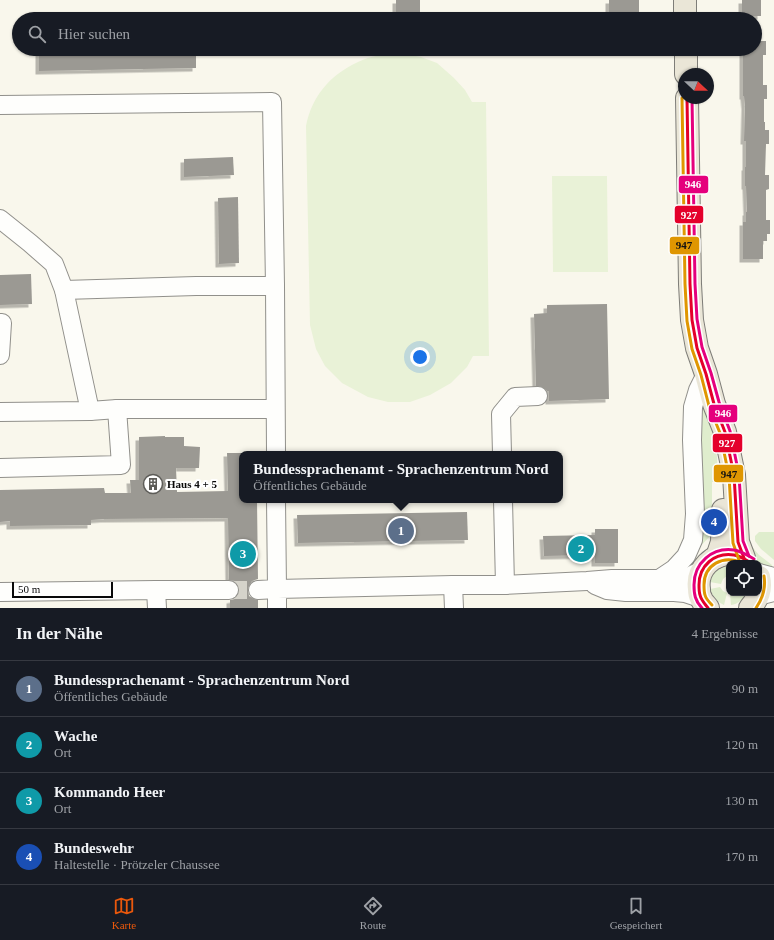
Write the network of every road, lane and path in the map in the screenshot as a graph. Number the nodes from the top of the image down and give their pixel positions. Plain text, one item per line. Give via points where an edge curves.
1 (684, 0) edge
2 (685, 12) edge
3 (686, 56) edge
4 (686, 68) edge
5 (686, 104) edge
6 (0, 106) edge
7 (0, 219) edge
8 (275, 286) junction
9 (64, 290) junction
10 (0, 323) edge
11 (0, 355) edge
12 (706, 374) junction
13 (538, 396) dead end
14 (714, 404) junction
15 (117, 409) junction
16 (275, 409) junction
17 (90, 411) junction
18 (0, 412) edge
19 (276, 451) edge
20 (502, 451) edge
21 (0, 468) edge
22 (276, 503) edge
23 (503, 503) edge
24 (747, 560) edge
25 (710, 564) junction
26 (762, 574) edge
27 (774, 577) edge
28 (659, 579) junction
29 (587, 581) junction
30 (453, 585) junction
31 (505, 585) junction
32 (277, 589) junction
33 (156, 590) junction
34 (229, 590) tunnel mouth
35 (258, 590) tunnel mouth
36 (0, 592) edge
37 (704, 603) edge
38 (157, 608) edge
39 (277, 608) edge
40 (454, 608) edge

1 - 2 main road
3 - 4 main road
5 - 12 main road via 692,320 697,348
6 - 8 lane via 272,102
7 - 9 lane via 54,264
8 - 9 lane
8 - 16 lane
9 - 17 lane
10 - 11 lane
12 - 14 main road
12 - 28 lane via 693,407 693,540 686,556 674,569
13 - 20 lane via 515,397 501,414
14 - 24 main road via 729,449 734,475 737,537
14 - 25 main road via 723,506 722,542
15 - 16 lane
15 - 17 lane
15 - 21 lane via 121,465
16 - 19 lane
17 - 18 lane
22 - 32 lane
23 - 31 lane
24 - 25 main road via 729,554
25 - 28 lane via 686,578
25 - 37 main road via 700,576 698,584
26 - 27 lane
28 - 29 lane
29 - 31 lane
29 - 37 lane via 607,590 685,593
30 - 31 lane
30 - 32 lane
30 - 40 lane
32 - 35 lane
32 - 39 lane
33 - 34 lane
33 - 36 lane
33 - 38 lane

